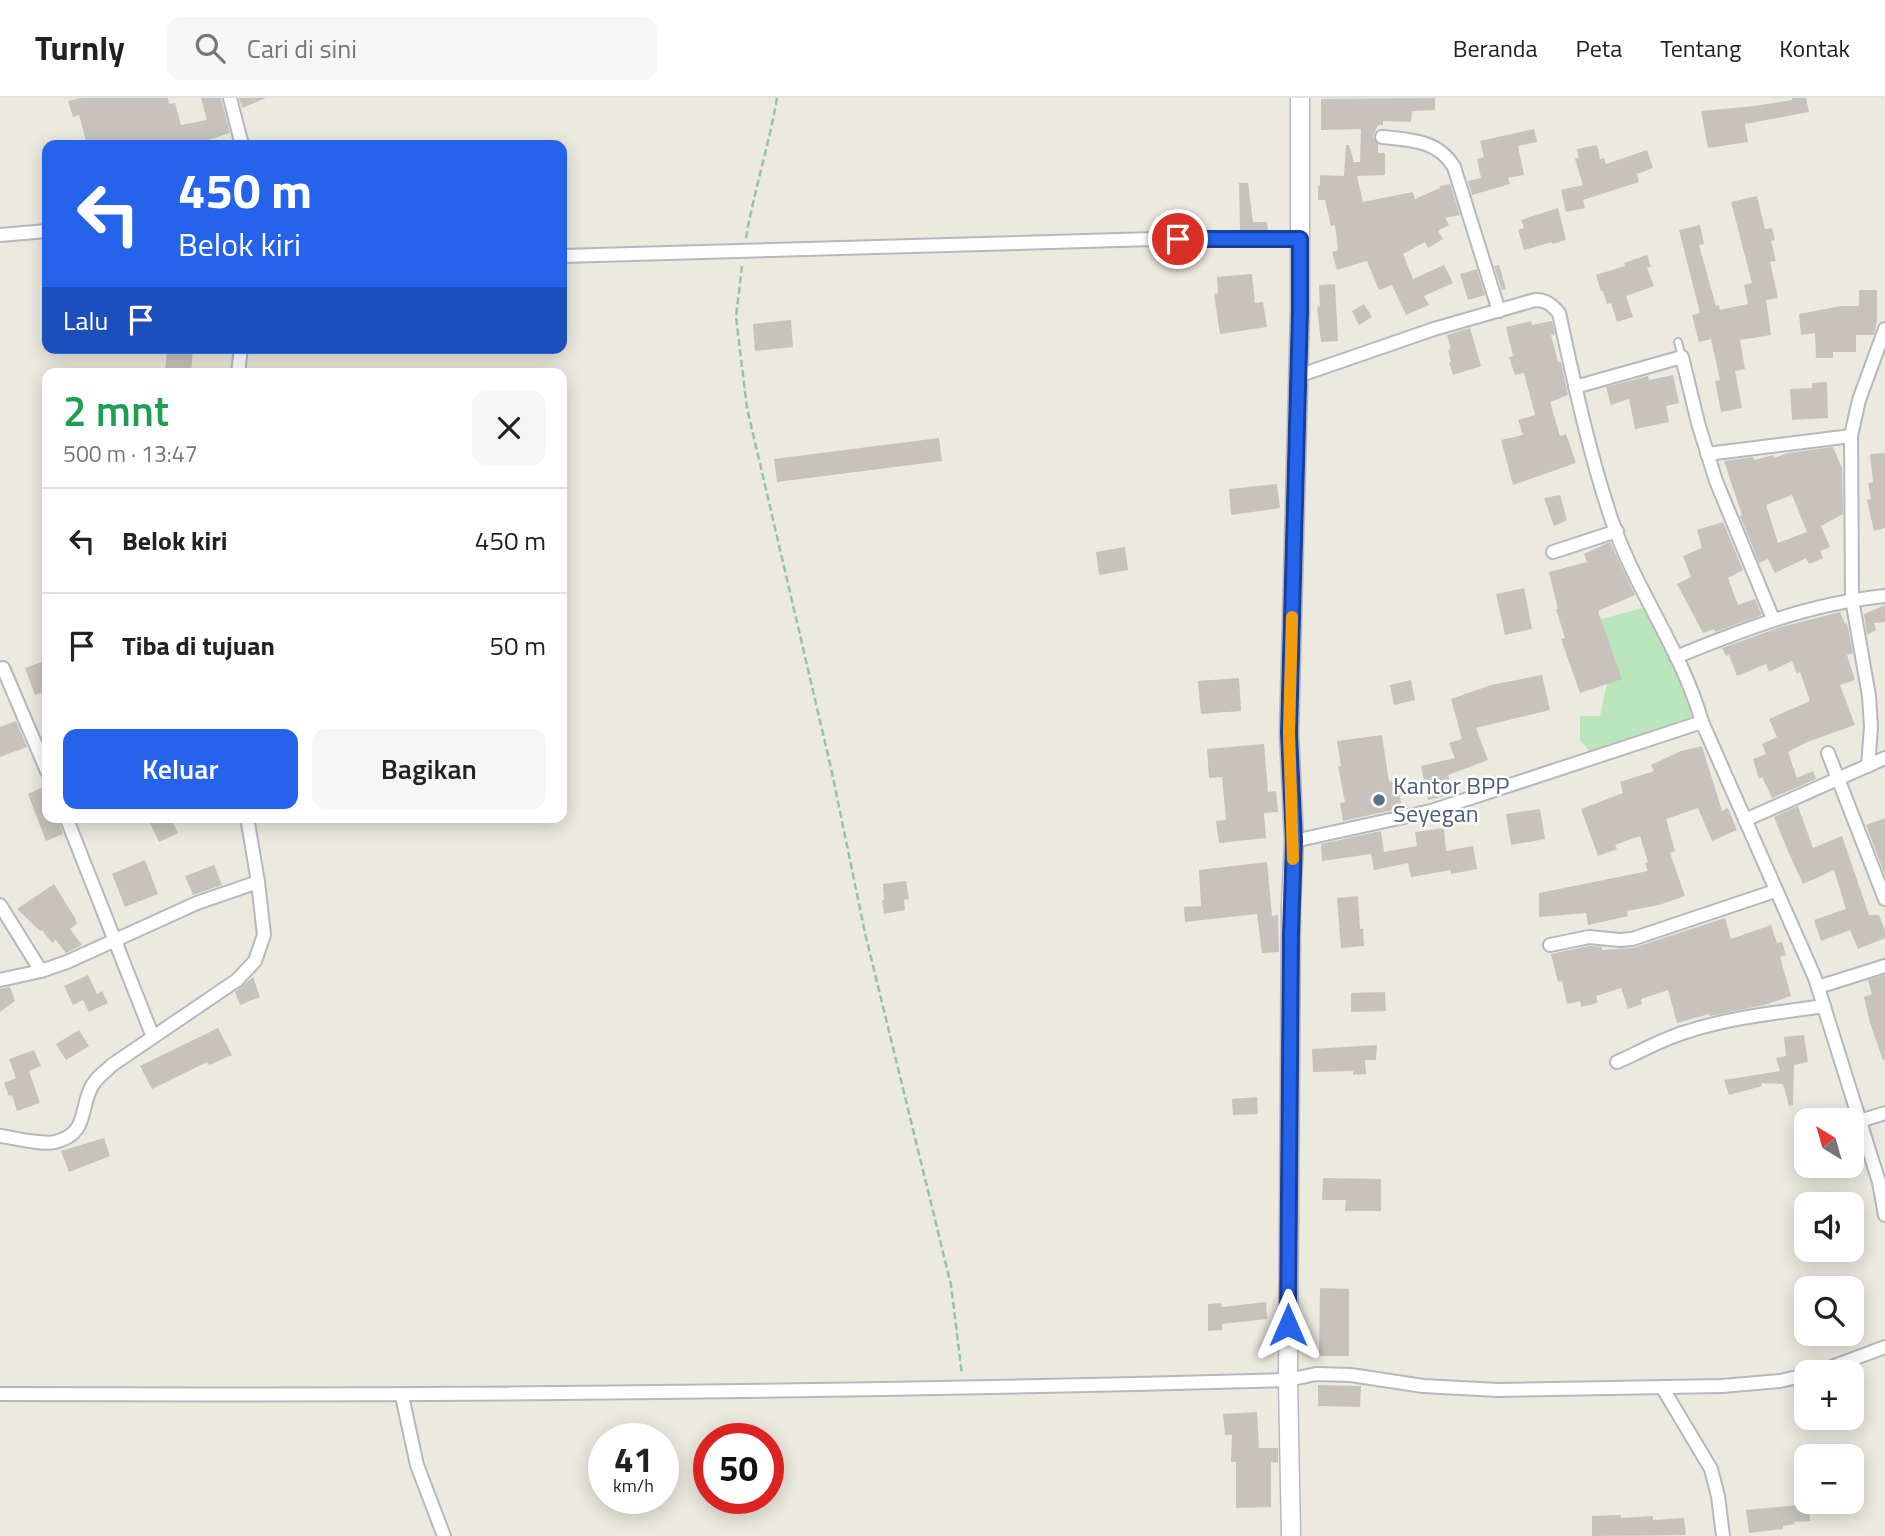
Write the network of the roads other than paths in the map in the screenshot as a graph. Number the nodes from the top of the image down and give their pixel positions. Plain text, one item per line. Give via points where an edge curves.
1 (230, 98) edge
2 (1300, 98) edge
3 (1382, 137) dead end
4 (241, 140) edge
5 (42, 232) edge
6 (0, 234) edge
7 (1300, 239) junction
8 (567, 256) edge
9 (1499, 311) junction
10 (1885, 329) edge
11 (1678, 342) dead end
12 (1682, 357) junction
13 (1298, 376) junction
14 (1575, 387) junction
15 (1851, 436) junction
16 (1707, 454) junction
17 (1617, 531) junction
18 (1553, 552) dead end
19 (1885, 596) edge
20 (1852, 599) junction
21 (1773, 619) junction
22 (1676, 656) junction
23 (3, 668) dead end
24 (1702, 722) junction
25 (1828, 752) dead end
26 (1885, 758) edge
27 (42, 759) edge
28 (1868, 766) junction
29 (1839, 780) junction
30 (1745, 820) junction
31 (68, 823) edge
32 (248, 823) edge
33 (1294, 841) junction
34 (258, 882) junction
35 (1775, 891) junction
36 (1885, 899) edge
37 (0, 905) edge
38 (115, 940) junction
39 (1550, 945) dead end
40 (1885, 967) edge
41 (41, 971) junction
42 (0, 980) edge
43 (1818, 987) junction
44 (1824, 1006) junction
45 (153, 1037) junction
46 (1617, 1062) dead end
47 (1856, 1108) edge
48 (1885, 1113) edge
49 (1864, 1120) edge
50 (1864, 1134) edge
51 (0, 1136) edge
52 (1885, 1215) edge
53 (1885, 1347) edge
54 (1850, 1360) edge
55 (1794, 1378) edge
56 (1288, 1380) junction
57 (1662, 1387) junction
58 (0, 1394) edge
59 (402, 1395) junction
60 (444, 1536) edge
61 (1291, 1536) edge
62 (1723, 1536) edge

1 - 4 street
2 - 7 main road
3 - 9 street via 1424,142 1448,157
5 - 6 street
7 - 8 street
7 - 13 main road
9 - 13 street
9 - 14 street via 1535,300 1553,305 1559,313
10 - 15 street
11 - 12 lane
12 - 14 street
12 - 16 street
13 - 33 main road via 1289,733
14 - 17 street
15 - 16 street
15 - 20 street
16 - 21 street
17 - 18 street
17 - 22 street via 1646,601
19 - 20 street
20 - 21 street
20 - 28 street via 1869,696
21 - 22 street
22 - 24 street
23 - 27 street
24 - 30 street
24 - 33 street via 1431,811
25 - 29 street
26 - 28 street
28 - 29 street
29 - 30 street
29 - 36 street
30 - 35 street
31 - 38 street
32 - 34 street
33 - 56 main road
34 - 38 street
34 - 45 street via 264,935 255,961 237,980
35 - 39 street via 1632,939 1589,937
35 - 43 street
37 - 41 street
38 - 41 street
38 - 45 street
40 - 43 street
41 - 42 street
43 - 44 street
44 - 46 street via 1708,1025
44 - 47 street
45 - 51 street via 97,1078 89,1090 82,1124 71,1135 54,1143
48 - 49 street
50 - 52 street
53 - 54 street
55 - 57 street
56 - 57 street via 1316,1374 1498,1390
56 - 59 street via 963,1390
56 - 61 main road
57 - 62 street via 1711,1469
58 - 59 street
59 - 60 street via 417,1465

